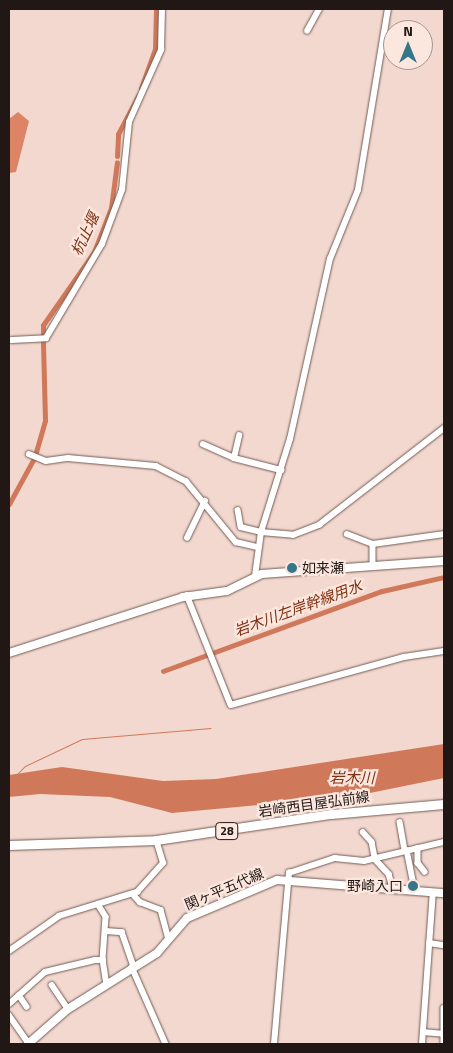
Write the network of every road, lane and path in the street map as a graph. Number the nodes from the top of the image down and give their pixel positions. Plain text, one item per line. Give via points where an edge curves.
1 (162, 9) edge
2 (319, 9) edge
3 (388, 9) edge
4 (306, 31) dead end
5 (12, 340) dead end
6 (444, 428) edge
7 (239, 436) dead end
8 (203, 444) dead end
9 (29, 454) dead end
10 (234, 458) junction
11 (281, 470) junction
12 (205, 501) junction
13 (238, 510) dead end
14 (261, 532) junction
15 (347, 534) dead end
16 (444, 534) edge
17 (187, 538) dead end
18 (373, 544) junction
19 (257, 547) junction
20 (444, 561) edge
21 (373, 565) junction
22 (255, 576) junction
23 (188, 596) junction
24 (444, 651) edge
25 (9, 653) edge
26 (444, 804) edge
27 (400, 822) dead end
28 (363, 832) dead end
29 (156, 840) junction
30 (444, 842) edge
31 (9, 845) edge
32 (418, 848) junction
33 (406, 850) junction
34 (375, 858) junction
35 (425, 872) dead end
36 (286, 878) junction
37 (393, 888) junction
38 (415, 890) junction
39 (433, 892) junction
40 (444, 893) edge
41 (133, 894) junction
42 (98, 904) junction
43 (106, 931) junction
44 (169, 939) junction
45 (429, 943) junction
46 (444, 945) edge
47 (9, 951) edge
48 (103, 960) junction
49 (133, 966) junction
50 (107, 984) junction
51 (52, 985) dead end
52 (19, 995) junction
53 (9, 1004) edge
54 (27, 1007) dead end
55 (444, 1008) edge
56 (68, 1009) junction
57 (9, 1015) edge
58 (444, 1018) edge
59 (423, 1032) junction
60 (443, 1034) edge
61 (444, 1042) edge
62 (31, 1043) edge
63 (166, 1044) edge
64 (274, 1044) edge
65 (422, 1044) edge

1 - 5 street via 161,50 129,122 122,190 102,244 46,338
2 - 4 street
3 - 11 street via 358,190 330,259
6 - 14 street via 319,525 292,535
7 - 10 street
8 - 10 street
9 - 12 street via 46,461 68,458 156,466 186,481
10 - 11 street
11 - 14 street
12 - 17 street
12 - 19 street via 236,542
13 - 14 street via 241,527
14 - 19 street
15 - 18 street
16 - 18 street
18 - 21 street
19 - 22 street
20 - 21 main road
21 - 22 main road
22 - 23 main road via 227,591
23 - 24 street via 206,652 234,705 404,657
23 - 25 main road
26 - 29 main road, 岩崎西目屋弘前線 / 28 via 331,814
27 - 33 street
28 - 34 street via 372,842
29 - 31 main road, 岩崎西目屋弘前線 / 28
29 - 41 street via 162,852 161,868
30 - 32 street
32 - 33 street
32 - 35 street via 418,863
33 - 34 street
33 - 38 street
34 - 36 street via 335,858
34 - 37 street via 389,874
36 - 37 main road, 関ヶ平五代線
36 - 44 main road, 関ヶ平五代線 via 187,918
36 - 64 street
37 - 38 main road, 関ヶ平五代線
38 - 39 main road, 関ヶ平五代線
39 - 40 main road, 関ヶ平五代線
39 - 45 street
41 - 42 street
41 - 44 street via 140,902 162,910
42 - 43 street via 106,916
42 - 47 street via 58,916
43 - 48 street
43 - 49 street via 122,932
44 - 49 main road, 関ヶ平五代線
45 - 46 street
45 - 59 street
48 - 50 street
48 - 52 street via 45,972
49 - 50 main road, 関ヶ平五代線
49 - 63 street
50 - 56 main road, 関ヶ平五代線
51 - 56 street
52 - 53 street
52 - 54 street
55 - 58 street
56 - 62 main road, 関ヶ平五代線
57 - 62 street
58 - 60 street
59 - 60 street
59 - 65 street
60 - 61 street

